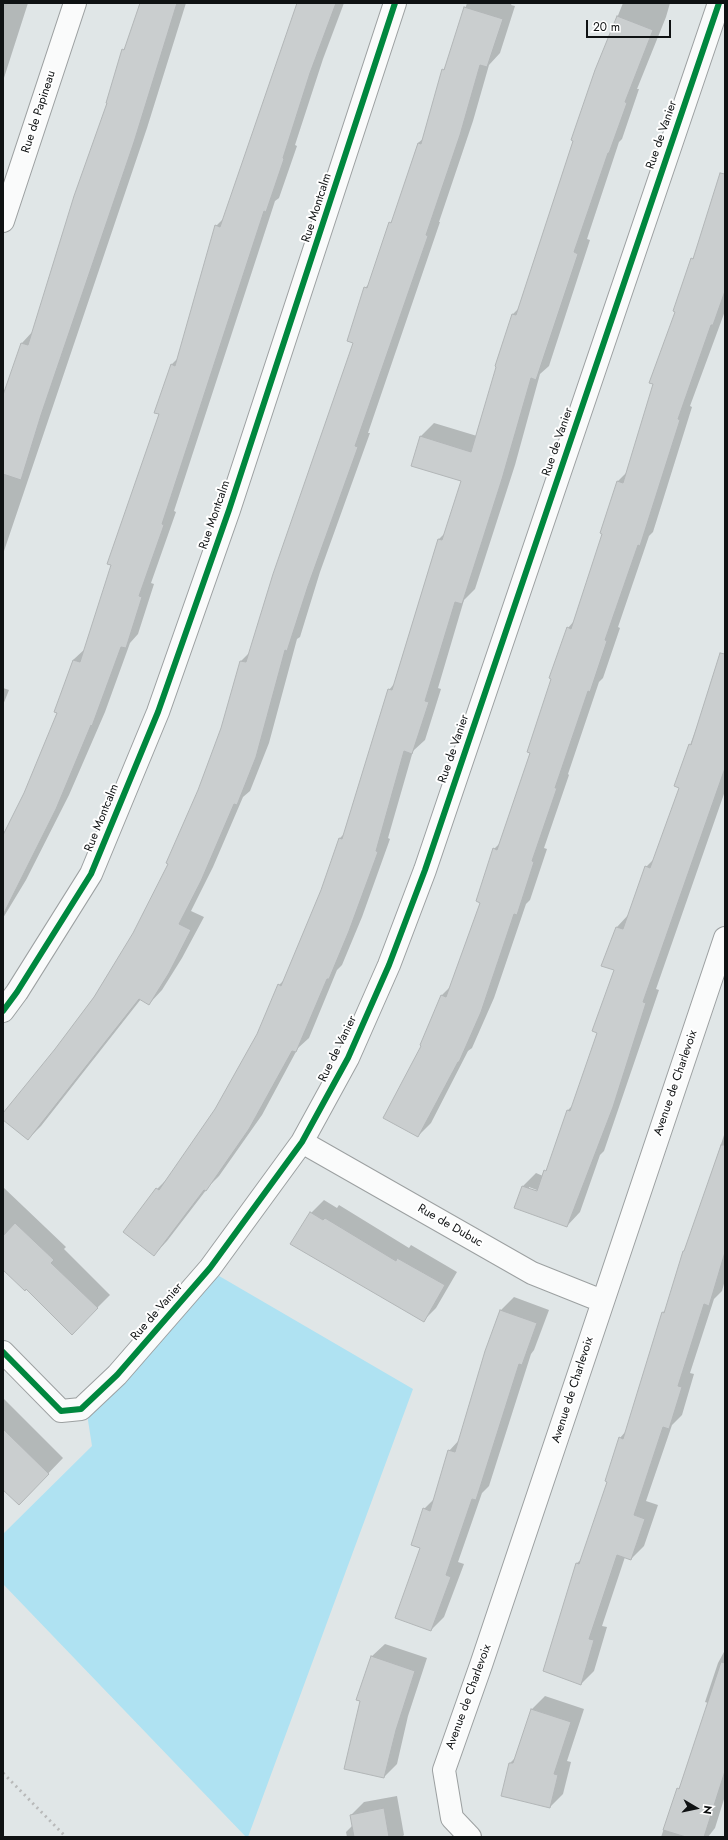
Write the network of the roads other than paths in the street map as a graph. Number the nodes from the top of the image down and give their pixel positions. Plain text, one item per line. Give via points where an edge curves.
1 (75, 3) edge
2 (396, 3) edge
3 (719, 3) edge
4 (3, 222) edge
5 (725, 938) edge
6 (3, 1011) edge
7 (302, 1142) junction
8 (602, 1301) junction
9 (3, 1352) edge
10 (470, 1837) edge

1 - 4 street, Rue de Papineau
2 - 6 street, Rue Montcalm via 229,510 158,712 91,874 18,992
3 - 7 street, Rue de Vanier via 425,870 389,965 348,1058
5 - 8 street, Avenue de Charlevoix
7 - 8 street, Rue de Dubuc via 532,1272
7 - 9 street, Rue de Vanier via 210,1268 117,1375 81,1409 61,1412
8 - 10 street, Avenue de Charlevoix via 444,1770 452,1818

